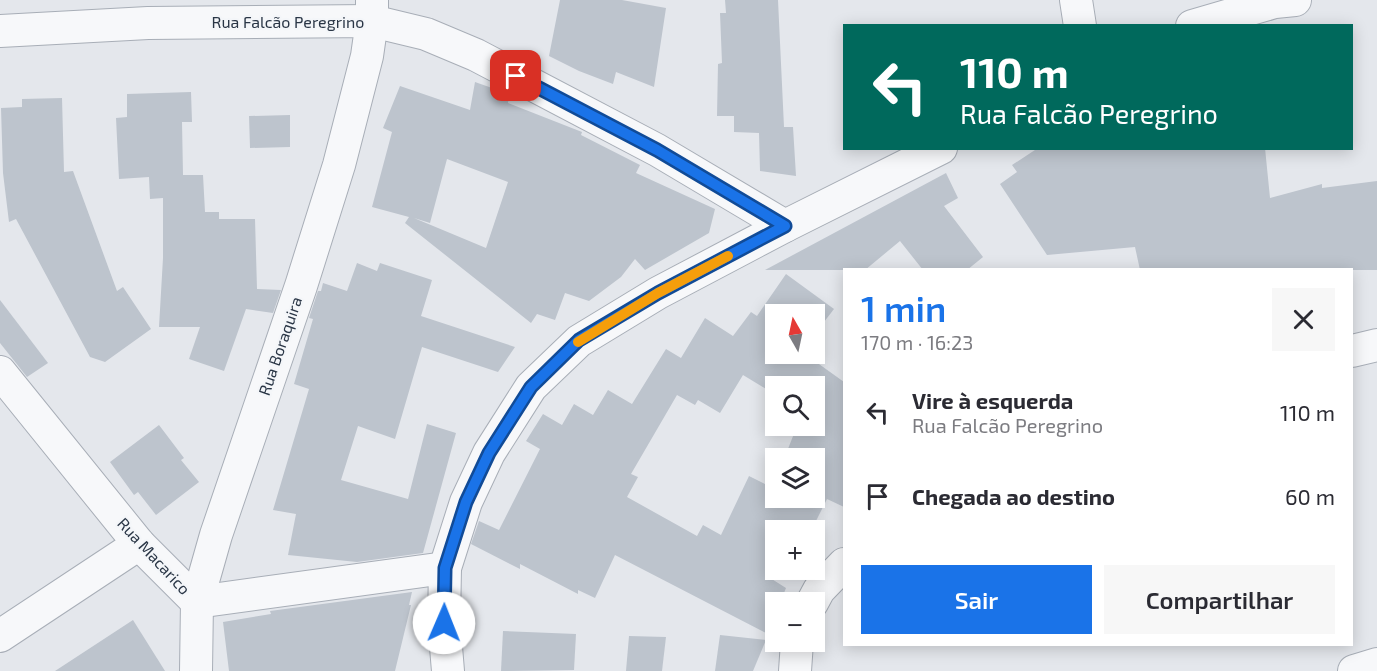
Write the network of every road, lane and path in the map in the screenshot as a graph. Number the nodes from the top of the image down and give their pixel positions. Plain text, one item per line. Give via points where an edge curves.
1 (1076, 0) edge
2 (1295, 0) edge
3 (147, 11) edge
4 (372, 11) edge
5 (1080, 24) edge
6 (1199, 24) edge
7 (0, 31) edge
8 (937, 150) edge
9 (785, 226) junction
10 (1377, 345) edge
11 (1353, 351) edge
12 (0, 372) edge
13 (139, 544) junction
14 (843, 565) edge
15 (445, 568) junction
16 (818, 592) edge
17 (197, 602) junction
18 (0, 636) edge
19 (796, 652) edge
20 (1377, 664) edge
21 (196, 671) edge
22 (448, 671) edge
23 (795, 671) edge
24 (1354, 671) edge

1 - 5 street
2 - 6 street
3 - 4 street, Rua Falcão Peregrino
3 - 7 street, Rua Falcão Peregrino
4 - 9 street, Rua Falcão Peregrino via 476,55 657,150
4 - 17 street, Rua Boraquira via 356,103 339,165
8 - 9 street
9 - 15 street via 579,340 531,387 484,463 466,502
10 - 11 street
12 - 13 street, Rua Macarico
13 - 17 street, Rua Macarico
13 - 18 street
14 - 16 street
15 - 17 street, Rua Macarico
15 - 22 street
17 - 21 street, Rua Boraquira
19 - 23 street
20 - 24 street

